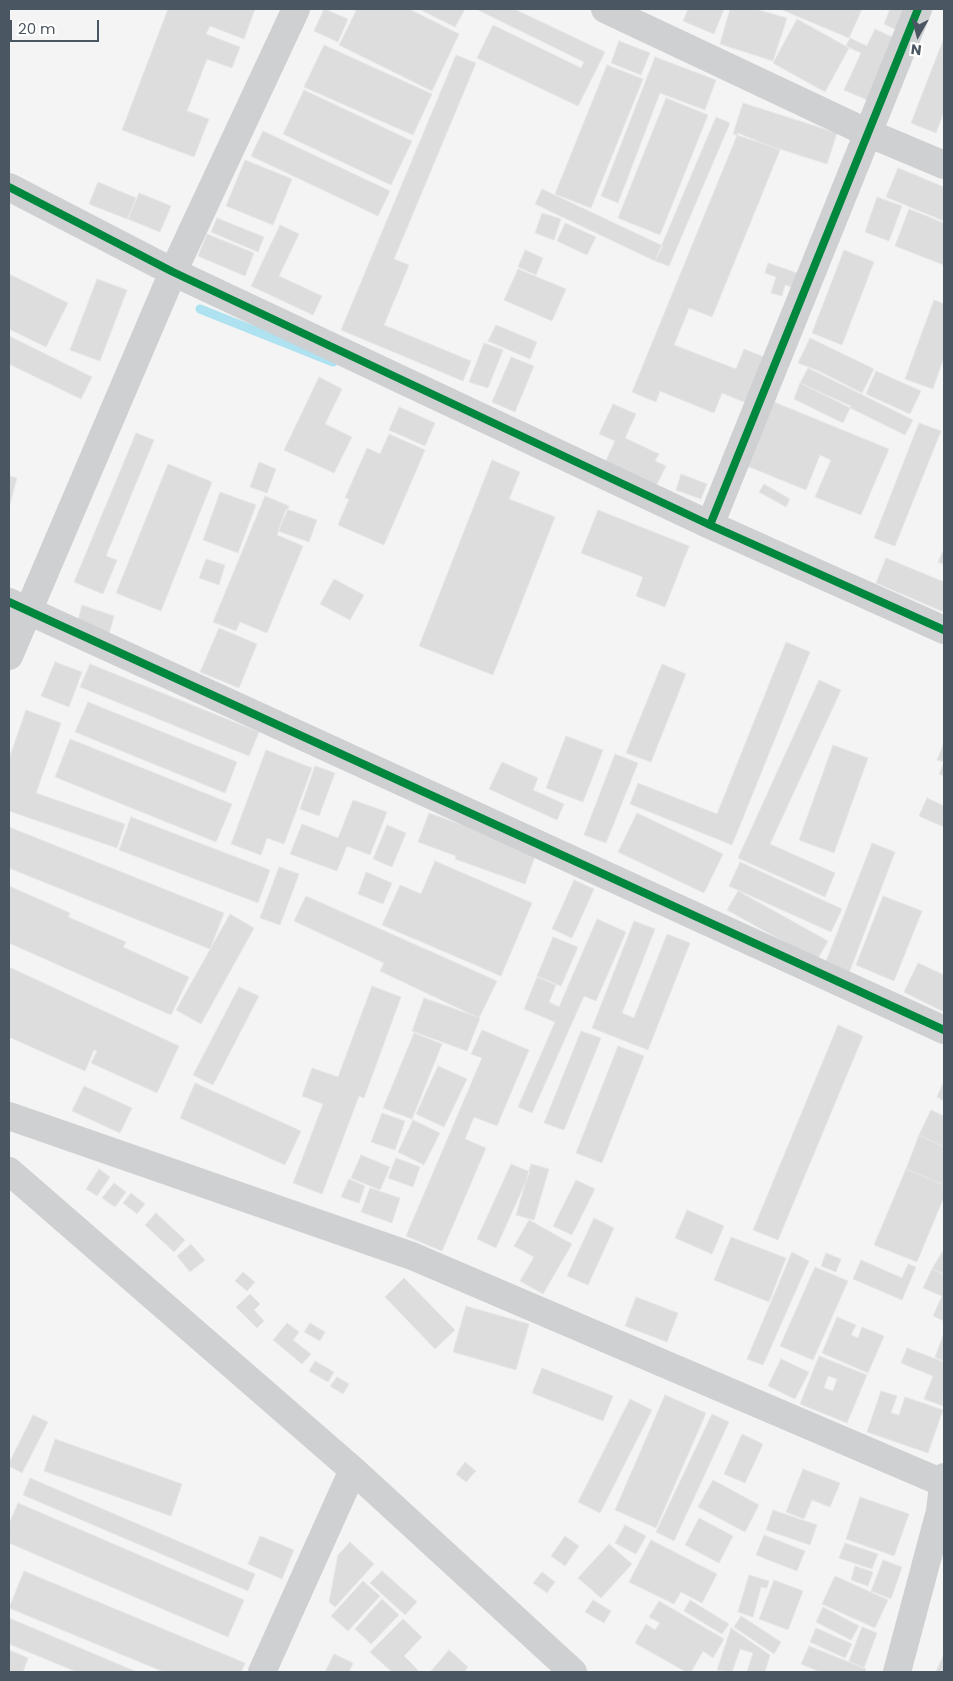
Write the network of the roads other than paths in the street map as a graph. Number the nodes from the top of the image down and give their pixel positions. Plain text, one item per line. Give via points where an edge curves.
1 (296, 9) edge
2 (605, 9) edge
3 (918, 9) edge
4 (868, 134) junction
5 (944, 165) edge
6 (9, 187) edge
7 (173, 272) junction
8 (710, 525) junction
9 (18, 606) edge
10 (944, 630) edge
11 (9, 656) edge
12 (944, 1030) edge
13 (9, 1116) edge
14 (9, 1171) edge
15 (352, 1470) junction
16 (943, 1480) edge
17 (942, 1512) edge
18 (262, 1672) edge
19 (573, 1672) edge
20 (897, 1672) edge

1 - 7 street
2 - 4 street
3 - 4 street
4 - 5 street
4 - 8 street
6 - 7 street
7 - 8 street
7 - 9 street
8 - 10 street
9 - 11 street
9 - 12 street
13 - 16 street via 412,1256
14 - 15 street
15 - 18 street
15 - 19 street
16 - 17 street
17 - 20 street

